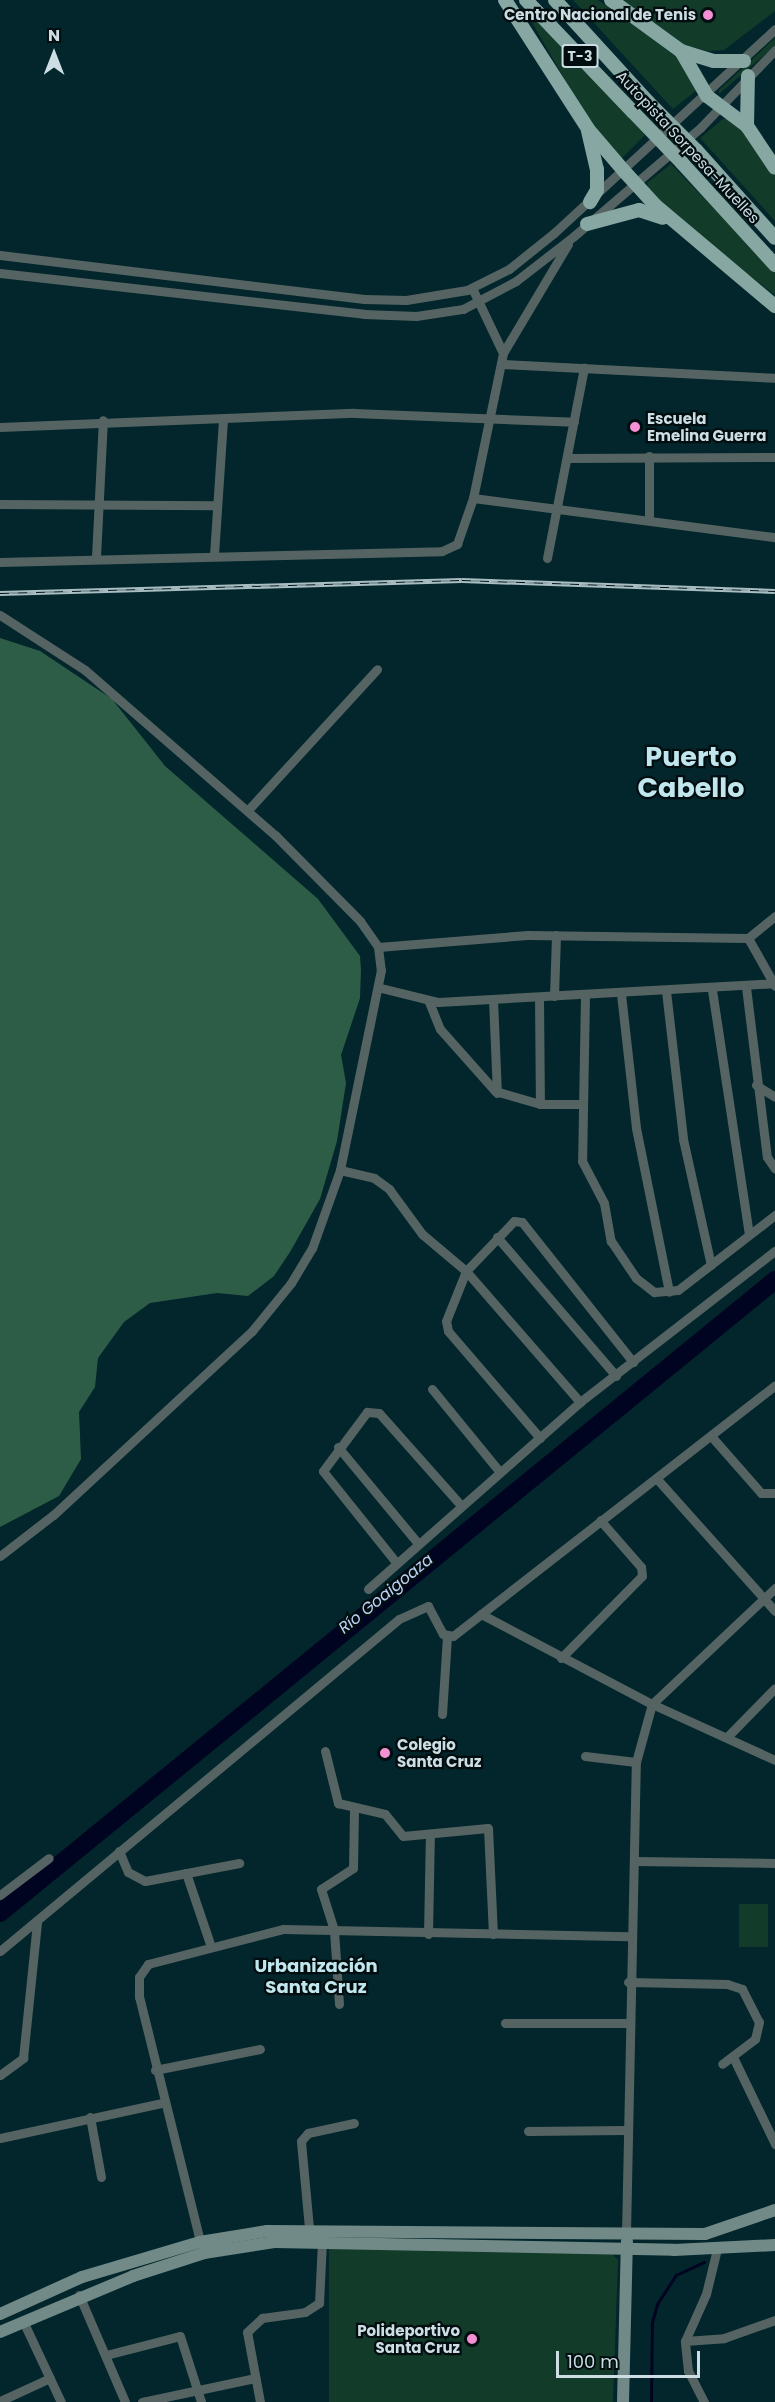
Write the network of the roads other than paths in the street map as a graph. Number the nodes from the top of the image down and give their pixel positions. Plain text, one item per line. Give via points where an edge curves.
1 (505, 0) edge
2 (526, 0) edge
3 (555, 0) edge
4 (611, 0) edge
5 (775, 29) edge
6 (775, 50) edge
7 (681, 51) junction
8 (744, 60) junction
9 (748, 76) junction
10 (707, 96) junction
11 (721, 107) junction
12 (747, 126) junction
13 (588, 129) junction
14 (775, 168) edge
15 (624, 171) junction
16 (636, 184) junction
17 (590, 202) junction
18 (587, 224) junction
19 (681, 227) junction
20 (574, 236) junction
21 (775, 238) edge
22 (0, 255) edge
23 (775, 265) edge
24 (152, 272) junction
25 (0, 273) edge
26 (271, 286) junction
27 (472, 288) junction
28 (153, 290) junction
29 (269, 304) junction
30 (478, 304) junction
31 (775, 306) edge
32 (503, 353) junction
33 (502, 364) junction
34 (584, 368) junction
35 (775, 378) edge
36 (487, 417) junction
37 (103, 420) junction
38 (223, 420) junction
39 (574, 422) junction
40 (0, 427) edge
41 (649, 456) junction
42 (775, 457) edge
43 (567, 458) junction
44 (473, 498) junction
45 (0, 504) edge
46 (99, 505) junction
47 (217, 505) junction
48 (554, 505) junction
49 (649, 519) junction
50 (775, 537) edge
51 (214, 555) junction
52 (96, 556) junction
53 (547, 558) dead end
54 (0, 562) edge
55 (0, 615) edge
56 (377, 669) dead end
57 (248, 810) junction
58 (775, 916) edge
59 (556, 935) junction
60 (748, 938) junction
61 (378, 947) junction
62 (774, 985) edge
63 (746, 987) junction
64 (381, 988) junction
65 (712, 990) junction
66 (666, 991) junction
67 (621, 994) junction
68 (554, 996) junction
69 (585, 996) junction
70 (539, 997) junction
71 (493, 999) junction
72 (429, 1002) junction
73 (756, 1085) junction
74 (497, 1093) junction
75 (775, 1097) edge
76 (540, 1104) junction
77 (581, 1104) junction
78 (775, 1169) edge
79 (340, 1170) junction
80 (775, 1215) edge
81 (749, 1234) junction
82 (497, 1237) junction
83 (775, 1251) edge
84 (711, 1265) junction
85 (466, 1271) junction
86 (669, 1293) junction
87 (633, 1362) junction
88 (616, 1376) junction
89 (432, 1389) dead end
90 (773, 1391) edge
91 (580, 1401) junction
92 (711, 1436) junction
93 (540, 1438) junction
94 (338, 1447) junction
95 (499, 1471) junction
96 (657, 1479) junction
97 (775, 1493) edge
98 (459, 1503) junction
99 (600, 1520) junction
100 (416, 1541) junction
101 (0, 1556) edge
102 (395, 1561) junction
103 (775, 1588) edge
104 (368, 1589) dead end
105 (763, 1598) junction
106 (775, 1611) edge
107 (481, 1614) junction
108 (447, 1637) junction
109 (561, 1658) junction
110 (775, 1688) edge
111 (652, 1704) junction
112 (442, 1714) dead end
113 (728, 1736) junction
114 (324, 1751) dead end
115 (585, 1756) dead end
116 (775, 1760) edge
117 (636, 1762) junction
118 (354, 1808) junction
119 (430, 1834) junction
120 (119, 1851) junction
121 (49, 1858) dead end
122 (634, 1861) junction
123 (239, 1863) dead end
124 (775, 1863) edge
125 (186, 1873) junction
126 (0, 1895) edge
127 (37, 1923) junction
128 (334, 1930) junction
129 (428, 1934) junction
130 (493, 1934) junction
131 (629, 1936) junction
132 (210, 1944) junction
133 (0, 1952) edge
134 (628, 1982) junction
135 (339, 2004) dead end
136 (504, 2023) dead end
137 (627, 2023) junction
138 (260, 2049) dead end
139 (734, 2057) junction
140 (722, 2064) dead end
141 (155, 2070) junction
142 (0, 2074) edge
143 (162, 2103) junction
144 (90, 2117) junction
145 (354, 2123) dead end
146 (627, 2130) junction
147 (528, 2131) dead end
148 (0, 2138) edge
149 (775, 2144) edge
150 (101, 2177) dead end
151 (775, 2210) edge
152 (309, 2228) junction
153 (626, 2233) junction
154 (322, 2241) junction
155 (775, 2245) edge
156 (202, 2247) junction
157 (627, 2249) junction
158 (717, 2249) junction
159 (79, 2295) junction
160 (0, 2314) edge
161 (775, 2320) edge
162 (24, 2321) junction
163 (0, 2332) edge
164 (685, 2341) junction
165 (106, 2355) junction
166 (50, 2378) junction
167 (255, 2378) junction
168 (198, 2390) junction
169 (0, 2402) edge
170 (61, 2402) edge
171 (125, 2402) edge
172 (142, 2402) edge
173 (201, 2402) edge
174 (260, 2402) edge
175 (623, 2402) edge
176 (704, 2402) edge

1 - 13 main road
2 - 23 main road, Autopista Sorpesa-Muelles / T-3, bridge
3 - 21 main road, Autopista Sorpesa-Muelles / T-3, bridge
4 - 7 main road
5 - 8 street
6 - 9 street
7 - 8 main road via 714,60
7 - 10 main road
8 - 10 street
9 - 11 street
9 - 12 main road
10 - 11 main road
10 - 15 street
11 - 12 main road
11 - 16 street
12 - 14 main road
13 - 15 main road
13 - 17 main road via 597,169 597,190
15 - 16 main road
15 - 17 street
16 - 18 street
16 - 19 main road
17 - 27 street via 509,269
18 - 19 main road via 639,210
18 - 20 street
19 - 31 main road
20 - 30 street
20 - 32 street
22 - 24 street
24 - 26 street
24 - 28 street
25 - 28 street
26 - 27 street via 406,300
26 - 29 street
27 - 30 street
28 - 29 street
29 - 30 street via 416,316
30 - 32 street
32 - 33 street
33 - 34 street
33 - 36 street
34 - 35 street
34 - 39 street
36 - 38 street via 354,413
36 - 39 street
36 - 44 street
37 - 38 street
37 - 40 street
37 - 46 street
38 - 47 street
39 - 43 street
41 - 42 street
41 - 43 street
41 - 49 street
43 - 48 street
44 - 48 street
44 - 51 street via 464,534 442,551
45 - 46 street
46 - 47 street
46 - 52 street
47 - 51 street
48 - 49 street
48 - 53 street
49 - 50 street
51 - 52 street
52 - 54 street
55 - 57 street via 85,670
56 - 57 street
57 - 61 street via 360,921
58 - 60 street
59 - 60 street
59 - 61 street
59 - 68 street
60 - 62 street
61 - 64 street
62 - 63 street
63 - 65 street
63 - 73 street
64 - 72 street
64 - 79 street
65 - 66 street
65 - 81 street
66 - 67 street
66 - 84 street via 683,1139
67 - 69 street
67 - 86 street via 636,1128
68 - 69 street
68 - 70 street
69 - 77 street
70 - 71 street
70 - 76 street
71 - 72 street
71 - 74 street
72 - 74 street via 440,1029
73 - 75 street
73 - 78 street via 767,1157
74 - 76 street
76 - 77 street
77 - 86 street via 582,1166 603,1199 611,1241 636,1278 654,1292
79 - 85 street via 374,1178 389,1189 422,1234
79 - 101 street via 312,1248 252,1331 53,1515
80 - 81 street
81 - 84 street
82 - 85 street
82 - 87 street via 514,1221 522,1222
82 - 88 street
83 - 87 street
84 - 86 street
85 - 91 street
85 - 93 street via 448,1310 448,1331
87 - 88 street
88 - 91 street
89 - 95 street
90 - 92 street
91 - 93 street
92 - 96 street
92 - 97 street via 761,1494
93 - 95 street
94 - 98 street via 367,1412 379,1413
94 - 100 street
94 - 102 street via 324,1476
95 - 98 street
96 - 99 street
96 - 105 street
98 - 100 street
99 - 107 street
99 - 109 street via 641,1567 642,1576
100 - 102 street
102 - 104 street
103 - 105 street
105 - 106 street
105 - 111 street
107 - 108 street
107 - 109 street
108 - 112 street
108 - 120 street via 428,1606 399,1619
109 - 111 street
110 - 113 street
111 - 113 street
111 - 117 street
113 - 116 street
114 - 118 street via 336,1799
115 - 117 street
117 - 122 street
118 - 119 street via 385,1814 403,1836
118 - 128 street via 353,1868 321,1889
119 - 129 street
119 - 130 street via 476,1826 490,1830
120 - 125 street via 128,1872 145,1881
120 - 127 street
121 - 126 street
122 - 124 street
122 - 131 street
123 - 125 street
125 - 132 street
127 - 133 street
127 - 142 street via 24,2054 17,2067
128 - 129 street
128 - 132 street via 283,1929
128 - 135 street
129 - 130 street
130 - 131 street
131 - 134 street
132 - 141 street via 156,1961 142,1971 139,1997
134 - 137 street
134 - 139 street via 727,1984 742,1989 759,2022 755,2039
136 - 137 street
137 - 146 street
138 - 141 street
139 - 140 street
139 - 149 street
141 - 143 street
143 - 144 street
143 - 156 street
144 - 148 street
144 - 150 street
145 - 152 street via 308,2133 301,2141
146 - 147 street
146 - 153 street
151 - 153 main road via 705,2234
152 - 153 main road
152 - 156 main road
153 - 157 main road
154 - 156 main road
154 - 157 main road
154 - 167 street via 319,2303 305,2312 262,2318 247,2332
155 - 158 main road
156 - 159 main road
156 - 160 main road via 82,2277
157 - 158 main road
157 - 175 main road
158 - 164 street via 706,2294
159 - 162 main road
159 - 165 street
161 - 164 street via 724,2338
162 - 163 main road
162 - 166 street
164 - 176 street via 688,2371
165 - 168 street via 180,2336
165 - 171 street
166 - 169 street
166 - 170 street
167 - 168 street
167 - 174 street
168 - 172 street
168 - 173 street

